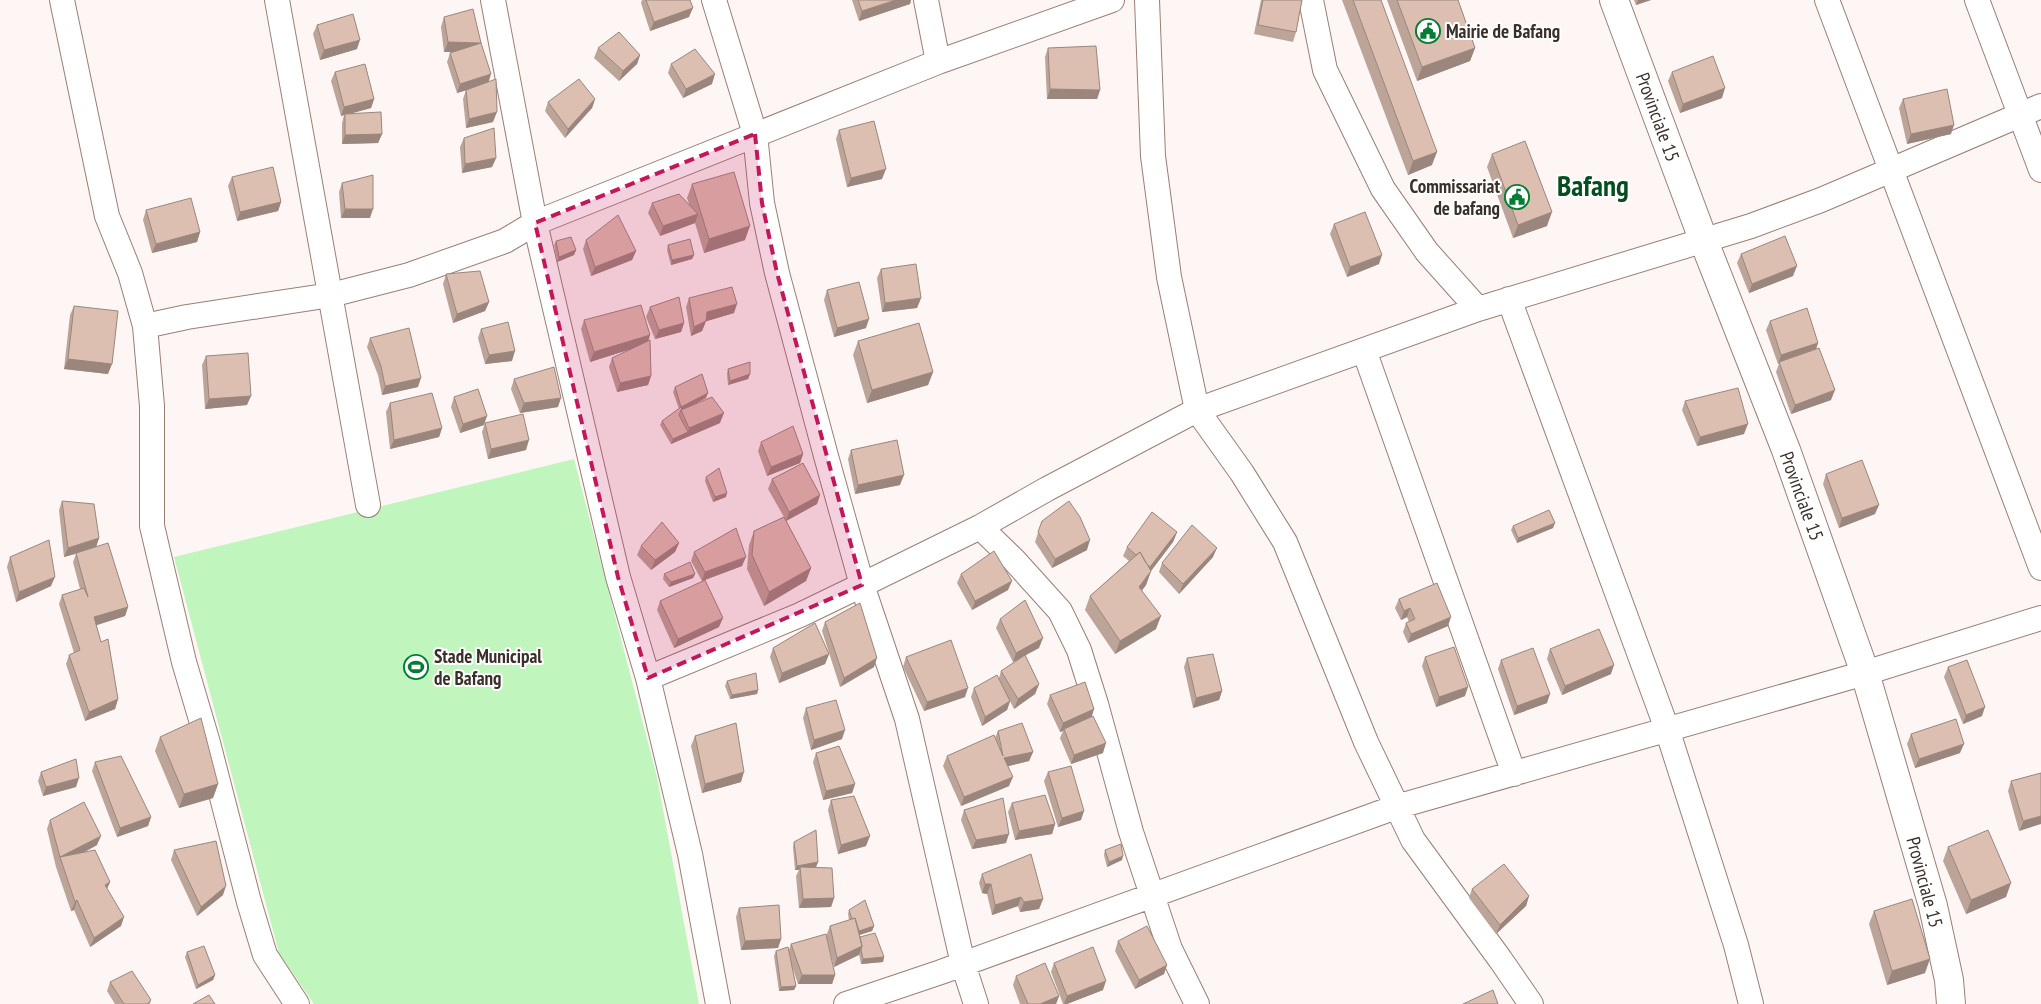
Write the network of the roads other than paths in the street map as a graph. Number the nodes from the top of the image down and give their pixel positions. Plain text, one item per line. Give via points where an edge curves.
1 (62, 0) edge
2 (277, 0) edge
3 (493, 0) edge
4 (714, 0) edge
5 (926, 0) edge
6 (1112, 0) edge
7 (1147, 0) edge
8 (1311, 0) edge
9 (1614, 0) edge
10 (1827, 0) edge
11 (1977, 0) edge
12 (938, 62) junction
13 (2031, 111) edge
14 (755, 134) junction
15 (1891, 169) junction
16 (2041, 170) edge
17 (535, 223) junction
18 (1703, 239) junction
19 (331, 295) junction
20 (1509, 299) junction
21 (1478, 309) junction
22 (144, 326) junction
23 (1364, 350) junction
24 (1197, 410) junction
25 (368, 505) dead end
26 (980, 527) junction
27 (2041, 568) edge
28 (862, 585) junction
29 (2041, 618) edge
30 (1864, 673) junction
31 (648, 678) junction
32 (1667, 729) junction
33 (1514, 774) junction
34 (1396, 807) junction
35 (1154, 896) junction
36 (963, 964) junction
37 (297, 1004) edge
38 (718, 1004) edge
39 (846, 1004) edge
40 (976, 1004) edge
41 (1197, 1004) edge
42 (1531, 1004) edge
43 (1751, 1004) edge
44 (1951, 1004) edge

1 - 22 street via 107,216 130,273
2 - 19 street
3 - 17 street
4 - 14 street
5 - 12 street
6 - 12 street
7 - 24 street via 1153,156 1169,276
8 - 21 street via 1325,70 1383,189 1428,252
9 - 18 street, Provinciale 15
10 - 15 street
11 - 13 street
12 - 14 street
13 - 15 street
13 - 16 street
14 - 17 street
14 - 28 street via 762,203 777,272
15 - 18 street via 1821,200 1728,234
15 - 27 street
17 - 19 street via 505,241 474,253
17 - 31 street via 618,577
18 - 20 street
18 - 30 street, Provinciale 15 via 1786,450
19 - 22 street
19 - 25 street
20 - 21 street
20 - 32 street
21 - 23 street
22 - 37 street via 152,406 152,526 184,662 262,946
23 - 24 street
23 - 33 street
24 - 26 street
24 - 34 street via 1285,542 1366,742
26 - 28 street
26 - 35 street via 1060,611 1079,650 1131,832
28 - 31 street
28 - 36 street via 907,719
29 - 30 street
30 - 32 street
30 - 44 street, Provinciale 15 via 1933,906
31 - 38 street via 690,854
32 - 33 street
32 - 43 street via 1736,945
33 - 34 street
34 - 35 street
34 - 42 street via 1413,840
35 - 36 street
35 - 41 street via 1170,950
36 - 39 street
36 - 40 street

